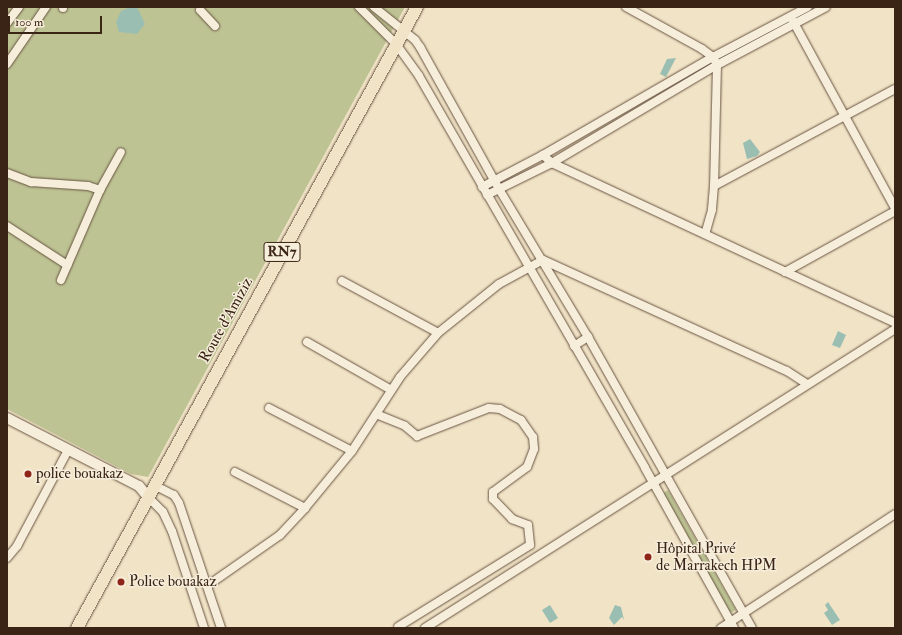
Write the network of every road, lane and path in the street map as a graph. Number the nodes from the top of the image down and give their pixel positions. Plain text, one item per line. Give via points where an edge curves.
1 (19, 7) edge
2 (46, 7) edge
3 (359, 7) edge
4 (374, 7) edge
5 (417, 7) edge
6 (626, 7) edge
7 (808, 7) edge
8 (826, 7) edge
9 (198, 8) edge
10 (791, 16) junction
11 (7, 22) edge
12 (795, 24) junction
13 (215, 26) dead end
14 (403, 31) junction
15 (396, 44) junction
16 (713, 57) junction
17 (7, 64) edge
18 (717, 66) junction
19 (895, 89) edge
20 (845, 118) junction
21 (121, 152) dead end
22 (543, 155) junction
23 (552, 163) junction
24 (7, 173) edge
25 (494, 180) junction
26 (714, 186) junction
27 (482, 187) junction
28 (499, 189) junction
29 (100, 190) junction
30 (487, 195) junction
31 (895, 208) edge
32 (895, 211) edge
33 (7, 226) edge
34 (705, 234) junction
35 (543, 260) junction
36 (66, 265) junction
37 (528, 267) junction
38 (785, 272) junction
39 (61, 280) dead end
40 (342, 281) dead end
41 (895, 322) edge
42 (895, 328) edge
43 (438, 333) junction
44 (588, 337) junction
45 (307, 342) dead end
46 (574, 346) junction
47 (807, 384) junction
48 (391, 390) junction
49 (269, 408) dead end
50 (376, 414) junction
51 (7, 418) edge
52 (68, 450) junction
53 (352, 451) junction
54 (235, 472) dead end
55 (666, 474) junction
56 (653, 483) junction
57 (154, 485) junction
58 (139, 486) junction
59 (148, 497) junction
60 (305, 508) junction
61 (895, 514) edge
62 (8, 553) edge
63 (207, 586) junction
64 (744, 614) junction
65 (732, 625) edge
66 (77, 628) edge
67 (204, 628) edge
68 (221, 628) edge
69 (398, 628) edge
70 (425, 628) edge
71 (721, 628) edge
72 (752, 628) edge

1 - 11 street
2 - 17 street
3 - 15 street
4 - 14 street
5 - 14 main road, Route d'Amiziz / RN7
6 - 16 street
7 - 10 street
8 - 12 street
9 - 13 street
10 - 12 street
10 - 16 street
12 - 18 street
12 - 20 street
14 - 15 main road, Route d'Amiziz / RN7
14 - 25 street via 420,47
15 - 27 street via 418,76
15 - 57 main road, Route d'Amiziz / RN7
16 - 18 street
16 - 22 street
18 - 23 street
18 - 26 street
19 - 20 street
20 - 26 street
20 - 31 street
21 - 29 street
22 - 23 street
22 - 25 street
23 - 28 street
23 - 34 street
24 - 29 street via 31,182 92,186
25 - 27 street
25 - 28 street
26 - 34 street via 710,220
27 - 30 street
28 - 30 street
28 - 35 street
29 - 36 street
30 - 37 street
32 - 38 street
33 - 36 street
34 - 38 street
35 - 37 street
35 - 44 street
35 - 47 street via 787,371
36 - 39 street
37 - 43 street via 476,300
37 - 46 street
38 - 41 street
40 - 43 street
42 - 47 street
43 - 48 street
44 - 46 street
44 - 55 street
45 - 48 street
46 - 56 street
47 - 55 street
48 - 50 street
49 - 53 street
50 - 53 street
50 - 69 street via 405,426 417,436 489,408 500,409 521,420 533,437 534,449 527,467 493,492 493,499 512,519 528,524 530,545
51 - 52 street
52 - 58 street
52 - 62 street via 17,546
53 - 60 street
54 - 60 street
55 - 56 street
55 - 64 street
56 - 65 street
56 - 70 street
57 - 58 street
57 - 59 main road, Route d'Amiziz / RN7
57 - 63 street via 174,495 179,504
58 - 59 street
59 - 66 main road, Route d'Amiziz / RN7
59 - 67 street via 163,512 172,531
60 - 63 street via 280,535
61 - 64 street
63 - 68 street
64 - 65 street
64 - 72 street
65 - 71 street

